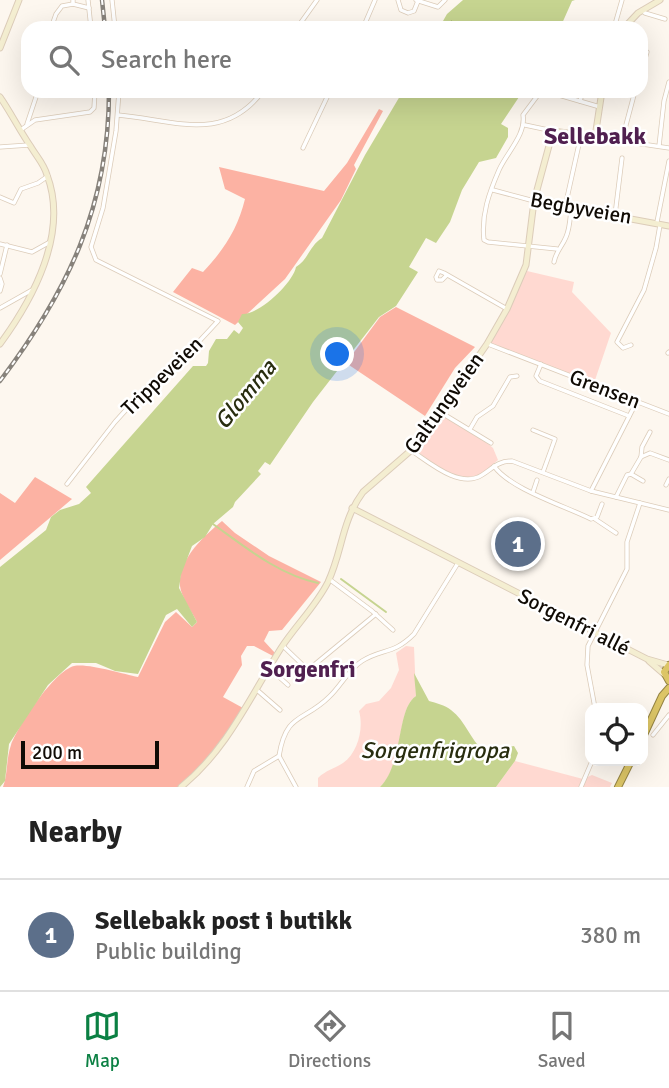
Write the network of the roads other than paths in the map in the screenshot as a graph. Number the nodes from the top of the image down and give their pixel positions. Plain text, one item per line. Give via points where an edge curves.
1 (19, 0) edge
2 (88, 0) edge
3 (112, 0) edge
4 (317, 0) edge
5 (375, 0) edge
6 (398, 0) edge
7 (417, 0) edge
8 (445, 0) edge
9 (622, 0) edge
10 (660, 0) edge
11 (73, 2) edge
12 (89, 8) junction
13 (642, 10) junction
14 (665, 19) dead end
15 (54, 21) edge
16 (90, 21) edge
17 (114, 21) edge
18 (303, 21) edge
19 (366, 21) edge
20 (616, 21) edge
21 (631, 21) edge
22 (0, 48) edge
23 (669, 82) edge
24 (0, 97) edge
25 (36, 98) edge
26 (94, 98) edge
27 (119, 98) edge
28 (257, 98) edge
29 (327, 98) edge
30 (537, 98) edge
31 (569, 98) edge
32 (581, 98) edge
33 (602, 98) edge
34 (633, 98) edge
35 (580, 101) junction
36 (600, 107) junction
37 (118, 115) junction
38 (27, 124) junction
39 (525, 125) junction
40 (22, 129) junction
41 (553, 131) junction
42 (581, 135) junction
43 (595, 137) junction
44 (622, 140) junction
45 (29, 145) junction
46 (659, 146) junction
47 (0, 147) edge
48 (303, 148) dead end
49 (669, 148) edge
50 (622, 158) dead end
51 (669, 161) edge
52 (48, 176) junction
53 (493, 190) junction
54 (0, 197) edge
55 (534, 201) junction
56 (568, 208) junction
57 (615, 215) junction
58 (659, 223) junction
59 (669, 226) edge
60 (50, 242) junction
61 (0, 244) edge
62 (7, 245) junction
63 (528, 247) junction
64 (557, 249) junction
65 (554, 262) dead end
66 (447, 275) dead end
67 (0, 276) edge
68 (33, 289) junction
69 (0, 291) edge
70 (0, 308) edge
71 (507, 309) junction
72 (0, 344) edge
73 (487, 344) junction
74 (631, 345) dead end
75 (541, 364) junction
76 (517, 376) dead end
77 (637, 401) junction
78 (440, 412) junction
79 (669, 414) edge
80 (629, 416) junction
81 (470, 429) junction
82 (533, 430) dead end
83 (650, 432) dead end
84 (491, 443) dead end
85 (412, 451) junction
86 (641, 457) junction
87 (669, 460) edge
88 (494, 466) junction
89 (543, 472) junction
90 (631, 474) junction
91 (669, 479) edge
92 (537, 480) dead end
93 (643, 481) dead end
94 (67, 484) dead end
95 (666, 485) dead end
96 (591, 491) junction
97 (533, 492) junction
98 (616, 497) junction
99 (640, 503) junction
100 (602, 504) dead end
101 (352, 508) junction
102 (669, 510) edge
103 (595, 519) junction
104 (616, 533) dead end
105 (458, 563) junction
106 (329, 579) junction
107 (376, 614) junction
108 (393, 630) dead end
109 (595, 632) junction
110 (283, 646) junction
111 (646, 659) junction
112 (669, 665) edge
113 (269, 668) junction
114 (666, 678) edge
115 (288, 685) dead end
116 (669, 688) edge
117 (257, 690) junction
118 (663, 696) junction
119 (594, 703) edge
120 (280, 710) dead end
121 (669, 715) edge
122 (648, 727) edge
123 (653, 735) dead end
124 (278, 755) junction
125 (590, 766) edge
126 (628, 766) edge
127 (186, 786) edge
128 (247, 787) edge
129 (296, 787) edge
130 (581, 787) edge
131 (618, 787) edge

1 - 22 main road
2 - 12 street
3 - 17 street
4 - 18 street
5 - 19 street
6 - 7 street via 401,10 408,13 414,11
7 - 8 street via 438,7
9 - 20 street
10 - 13 main road
11 - 12 street
11 - 15 street via 62,6
12 - 16 street
13 - 14 street
13 - 21 main road
23 - 46 street
24 - 40 main road
25 - 38 street
26 - 38 street via 90,112
27 - 37 street
28 - 37 street via 235,117 212,125
29 - 48 street
30 - 39 street via 523,115
31 - 35 street
32 - 35 street
33 - 36 main road
34 - 44 street
35 - 36 street
36 - 43 main road
37 - 94 street, Trippeveien via 103,208 91,247 96,260 218,321 144,390
38 - 40 street
39 - 41 street
39 - 53 street
40 - 45 main road
41 - 42 main road
41 - 55 main road, Galtungveien
42 - 43 main road
42 - 56 street
43 - 44 street
44 - 46 street
45 - 47 street
45 - 52 main road
46 - 49 street
50 - 57 street
51 - 58 street
52 - 54 street via 21,189 14,202
52 - 60 main road via 54,213
53 - 55 street, Begbyveien
53 - 63 street via 483,217 484,240
55 - 56 main road, Begbyveien
55 - 63 main road, Galtungveien
56 - 57 main road, Begbyveien
56 - 64 street via 569,228
57 - 58 main road, Begbyveien
58 - 59 main road, Begbyveien
58 - 74 street via 644,289 617,342 623,348
60 - 62 street via 32,252
60 - 68 main road
61 - 62 street
62 - 67 street
63 - 64 street
63 - 71 main road, Galtungveien via 523,275
64 - 65 street
66 - 71 street
67 - 69 street
68 - 70 street
68 - 72 main road
71 - 73 main road, Galtungveien
73 - 75 street, Grensen
73 - 78 main road, Galtungveien
75 - 77 street, Grensen
75 - 80 street, Grensen via 536,376 540,381
76 - 81 street via 510,377 493,406 477,417
77 - 79 street, Grensen
77 - 80 street
78 - 81 street
78 - 85 main road, Galtungveien
80 - 96 street
81 - 84 street
82 - 89 street via 555,439
83 - 86 street
85 - 88 street via 464,479
85 - 101 main road, Galtungveien via 363,492
86 - 87 street via 649,453
86 - 90 street
88 - 89 street via 512,461
88 - 97 street
89 - 96 street
90 - 93 street
90 - 98 street via 626,475
91 - 95 street
92 - 97 street
96 - 98 street
97 - 103 street
98 - 99 street
99 - 102 street
99 - 109 street via 627,542 627,569
100 - 103 street
101 - 105 main road, Sorgenfri allé
101 - 106 main road, Galtungveien
103 - 104 street
105 - 109 main road, Sorgenfri allé
105 - 124 street via 414,634 399,648 361,662 326,701 294,720
106 - 107 street
106 - 110 main road, Galtungveien
107 - 108 street
107 - 110 street via 308,670
109 - 111 main road, Sorgenfri allé
109 - 119 street via 587,650
110 - 113 main road, Galtungveien
111 - 112 main road
111 - 114 main road
112 - 114 highway
113 - 115 street
113 - 117 main road, Galtungveien
114 - 118 highway
116 - 118 highway
117 - 120 street
117 - 127 main road, Galtungveien via 229,736
118 - 122 highway
121 - 123 street
124 - 128 street via 254,771
124 - 129 street
125 - 130 street
126 - 131 highway

